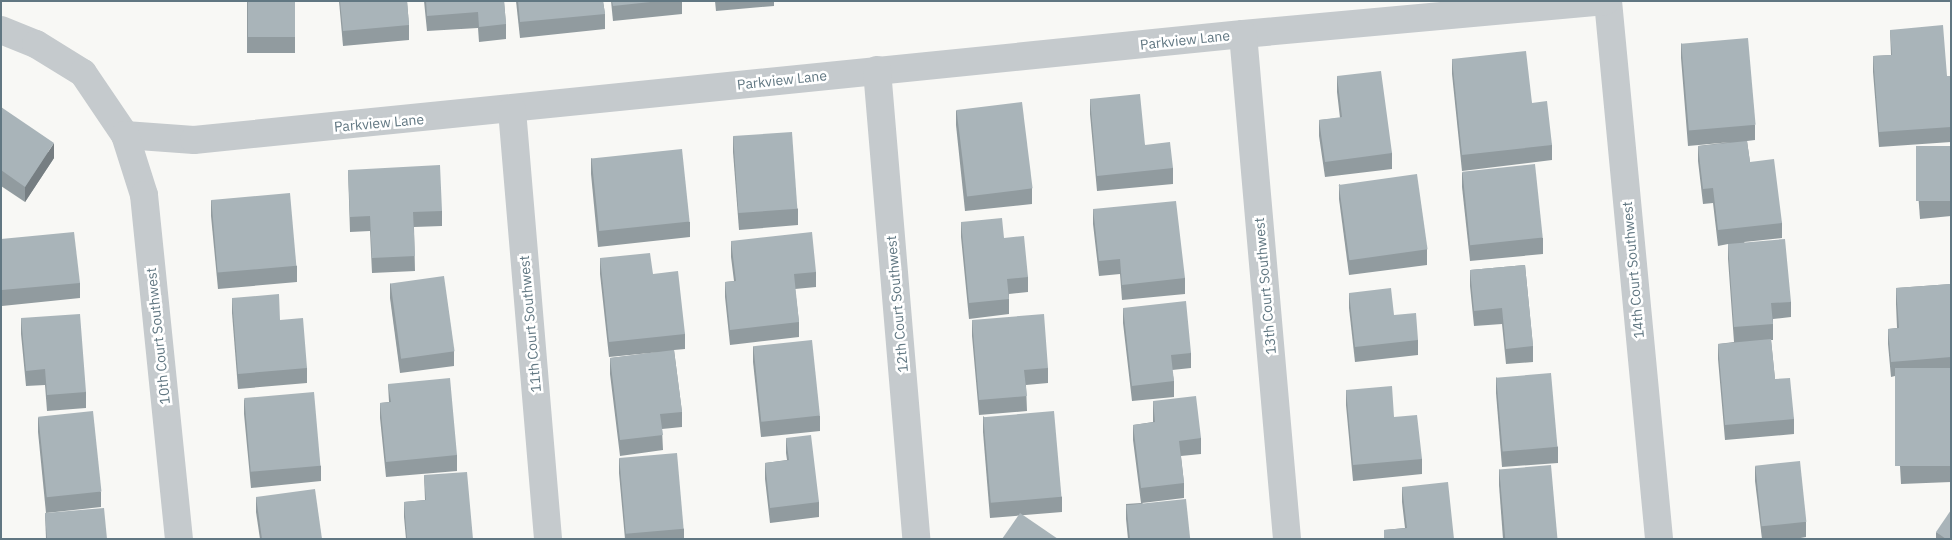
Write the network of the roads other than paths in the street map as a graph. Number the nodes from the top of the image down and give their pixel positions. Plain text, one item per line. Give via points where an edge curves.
1 (1607, 1) edge
2 (1, 30) edge
3 (1243, 34) junction
4 (877, 70) junction
5 (512, 110) junction
6 (125, 135) junction
7 (179, 539) edge
8 (548, 539) edge
9 (916, 539) edge
10 (1287, 539) edge
11 (1659, 539) edge

1 - 3 street, Parkview Lane
1 - 11 street, 14th Court Southwest
2 - 6 street via 36,44 82,73
3 - 4 street, Parkview Lane
3 - 10 street, 13th Court Southwest
4 - 5 street, Parkview Lane
4 - 9 street, 12th Court Southwest
5 - 6 street, Parkview Lane via 194,140
5 - 8 street, 11th Court Southwest
6 - 7 street, 10th Court Southwest via 144,195

